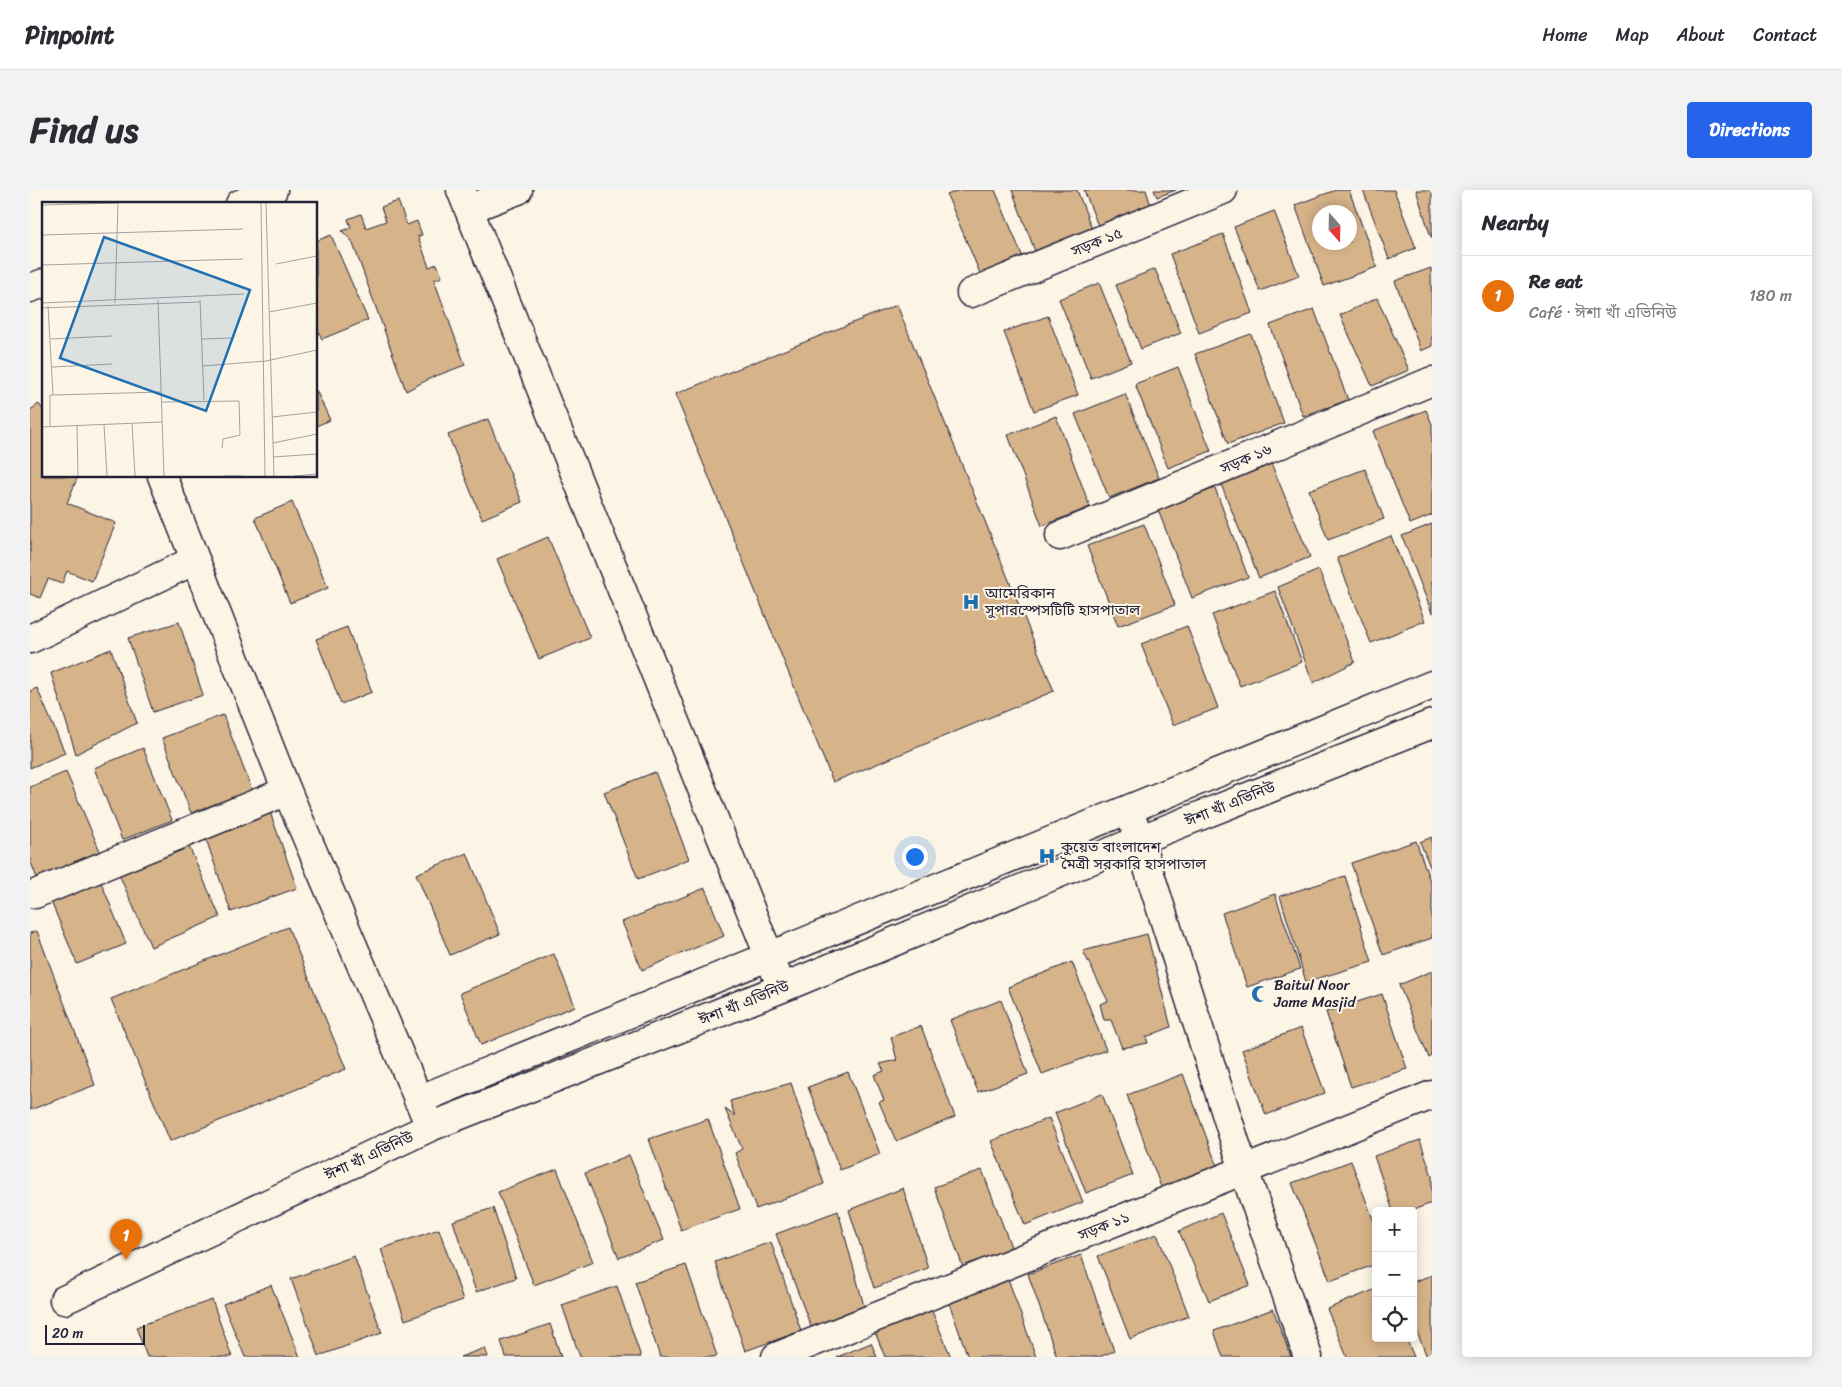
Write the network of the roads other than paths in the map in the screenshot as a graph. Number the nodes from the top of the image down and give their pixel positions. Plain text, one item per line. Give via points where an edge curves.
1 (273, 190) edge
2 (518, 190) edge
3 (1223, 190) edge
4 (465, 200) edge
5 (245, 202) edge
6 (42, 284) edge
7 (30, 288) edge
8 (970, 294) dead end
9 (1432, 382) edge
10 (163, 478) edge
11 (1060, 536) dead end
12 (195, 560) junction
13 (30, 639) edge
14 (1432, 685) edge
15 (1432, 724) edge
16 (287, 791) junction
17 (1130, 809) junction
18 (1139, 840) junction
19 (34, 894) dead end
20 (769, 957) junction
21 (782, 988) junction
22 (1432, 1095) edge
23 (418, 1100) junction
24 (430, 1128) junction
25 (1244, 1170) junction
26 (64, 1300) dead end
27 (776, 1357) edge
28 (1308, 1357) edge

1 - 5 street
2 - 4 street
3 - 8 street, সড়ক ১৫
4 - 20 street
6 - 7 street
9 - 11 street, সড়ক ১৬
10 - 12 street
12 - 13 street
12 - 16 street
14 - 17 street
15 - 18 street, ঈশা খাঁ এভিনিউ
16 - 19 street
16 - 23 street
17 - 18 street
17 - 20 street
18 - 21 street, ঈশা খাঁ এভিনিউ
18 - 25 street
20 - 21 street
20 - 23 street
21 - 24 street, ঈশা খাঁ এভিনিউ
22 - 25 street, সড়ক ১১
23 - 24 street
24 - 26 street, ঈশা খাঁ এভিনিউ
25 - 27 street, সড়ক ১১
25 - 28 street

